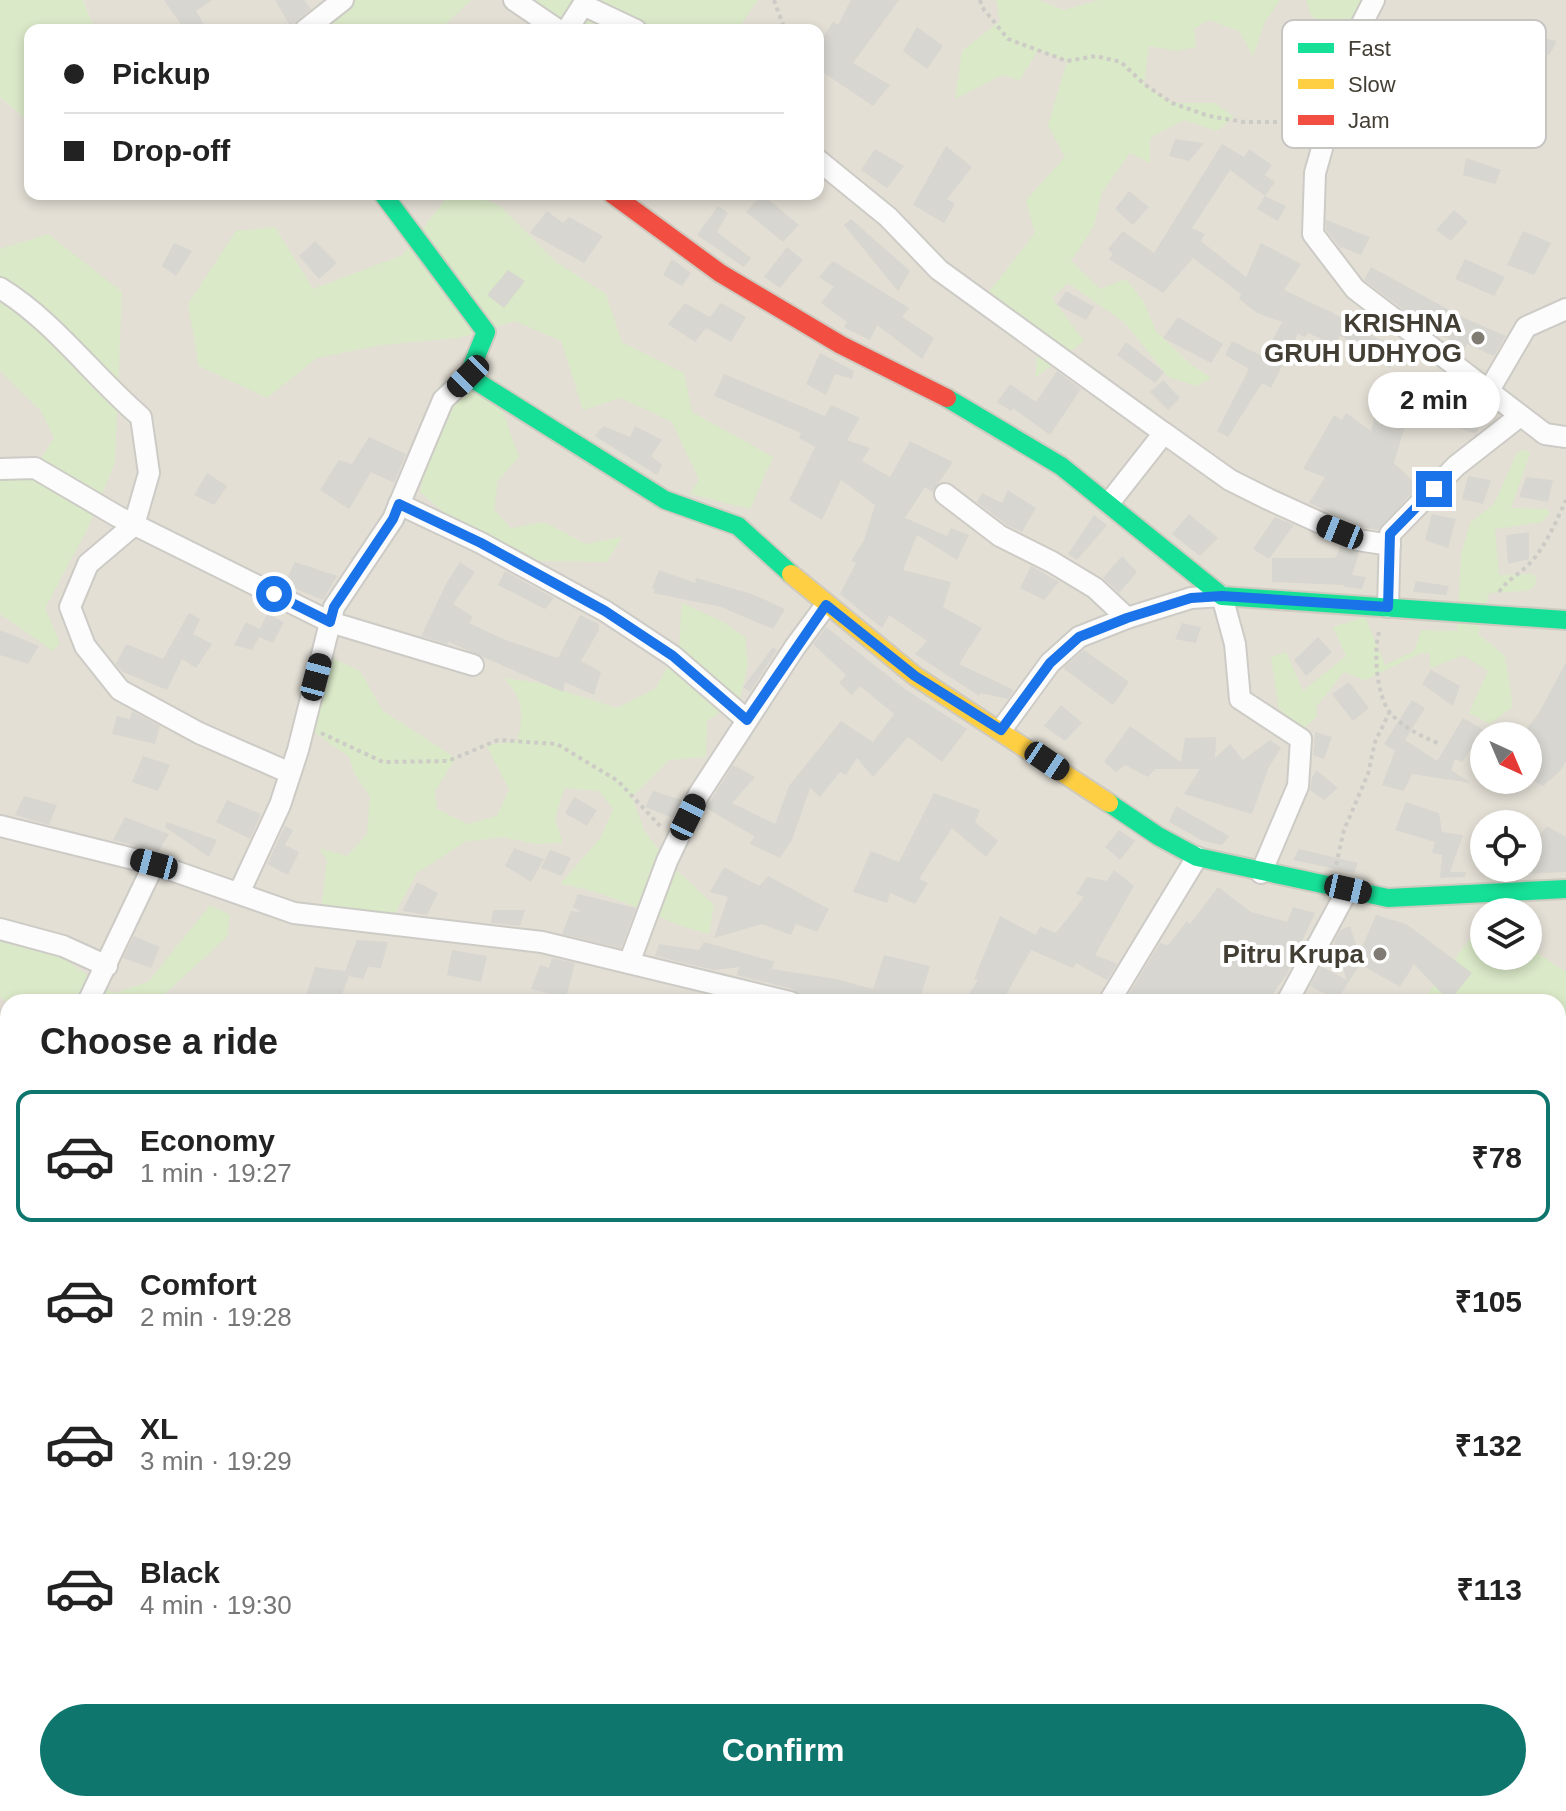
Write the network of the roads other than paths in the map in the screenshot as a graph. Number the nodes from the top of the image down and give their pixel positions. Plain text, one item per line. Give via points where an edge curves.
1 (343, 0) edge
2 (514, 0) edge
3 (1374, 0) edge
4 (1364, 20) edge
5 (313, 24) edge
6 (549, 24) edge
7 (571, 24) edge
8 (623, 24) edge
9 (1322, 148) edge
10 (824, 165) edge
11 (387, 200) edge
12 (620, 200) edge
13 (0, 288) edge
14 (1566, 309) edge
15 (468, 376) junction
16 (1488, 392) junction
17 (1520, 416) junction
18 (1164, 433) junction
19 (1566, 437) edge
20 (0, 469) edge
21 (945, 494) dead end
22 (1109, 503) junction
23 (399, 504) junction
24 (134, 525) junction
25 (1390, 545) junction
26 (1222, 596) junction
27 (826, 605) junction
28 (1388, 607) junction
29 (1127, 618) junction
30 (1566, 620) edge
31 (330, 622) junction
32 (473, 665) dead end
33 (747, 720) junction
34 (1001, 730) junction
35 (290, 773) junction
36 (0, 826) edge
37 (1197, 857) junction
38 (154, 864) junction
39 (1261, 873) junction
40 (1343, 888) junction
41 (1566, 889) edge
42 (239, 893) junction
43 (0, 929) edge
44 (629, 963) junction
45 (107, 966) junction
46 (92, 994) edge
47 (747, 994) edge
48 (1114, 994) edge
49 (1291, 994) edge

1 - 5 street
2 - 6 street
3 - 4 street
7 - 8 street via 583,5
9 - 16 street via 1315,173 1313,234 1355,289
10 - 18 street via 888,217 939,270
11 - 15 street via 486,332
12 - 22 street via 720,273 841,345 946,397 1061,466
13 - 24 street via 26,304 141,417 149,473
14 - 16 street via 1526,327
15 - 23 street via 443,400
15 - 27 street via 665,500 738,526
16 - 17 street
17 - 19 street via 1545,434
17 - 25 street via 1456,466 1390,534
18 - 22 street
18 - 25 street via 1243,487 1358,540
20 - 24 street via 35,468
21 - 29 street via 1000,536 1095,588
22 - 26 street
23 - 31 street via 334,607
23 - 33 street via 605,611 673,656
24 - 31 street
24 - 35 street via 88,564 70,607 85,646 120,690
25 - 28 street
26 - 28 street
26 - 29 street via 1191,598
26 - 39 street via 1235,644 1240,699 1301,739 1298,786
27 - 33 street
27 - 34 street via 915,676
28 - 30 street
29 - 34 street via 1079,637 1050,663
31 - 32 street
31 - 35 street
33 - 44 street via 676,840
34 - 37 street
35 - 42 street
36 - 38 street
37 - 39 street
37 - 48 street
38 - 42 street
38 - 45 street
39 - 40 street
40 - 41 street via 1388,898
40 - 49 street
42 - 44 street via 294,913 542,942
43 - 45 street via 63,946
44 - 47 street
45 - 46 street

